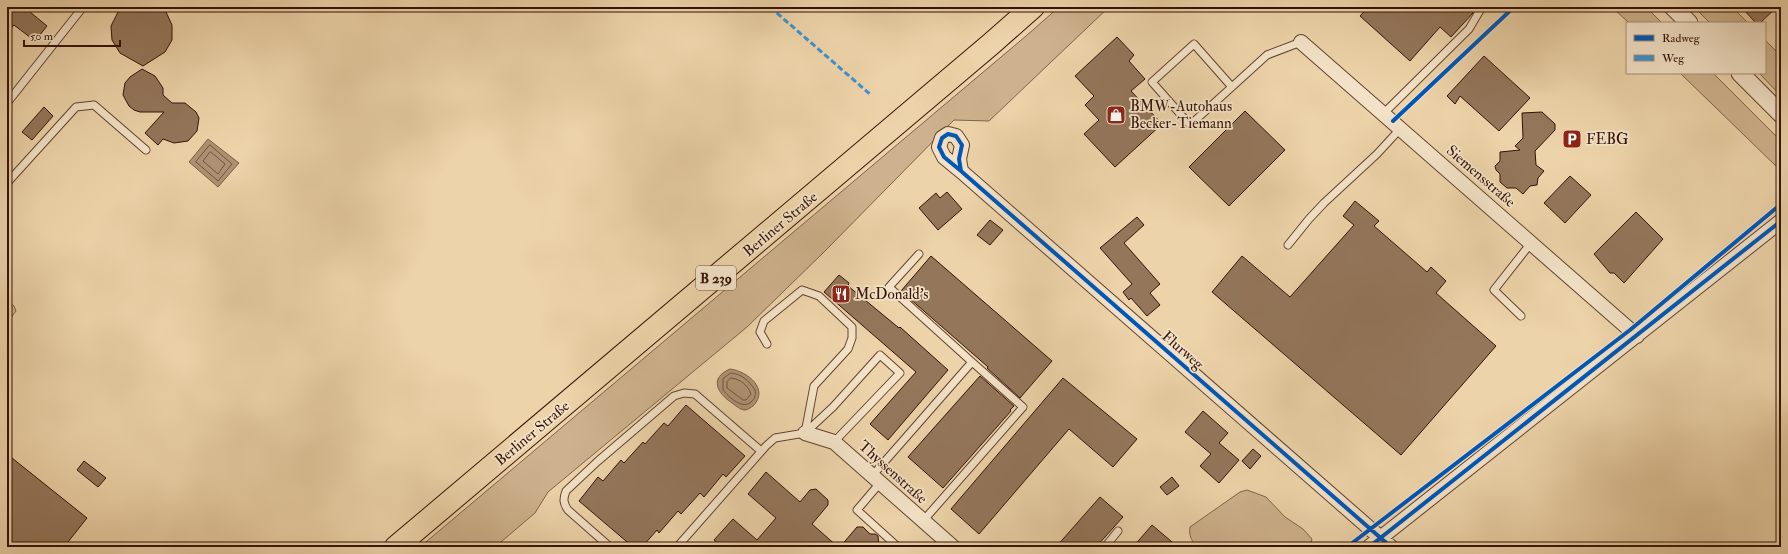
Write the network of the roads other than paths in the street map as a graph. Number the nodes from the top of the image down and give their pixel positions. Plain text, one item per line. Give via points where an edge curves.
1 (83, 7) edge
2 (1033, 7) edge
3 (1482, 7) edge
4 (1673, 7) edge
5 (1688, 22) edge
6 (1301, 42) joint
7 (1741, 74) edge
8 (1232, 86) junction
9 (7, 103) edge
10 (1384, 113) junction
11 (1781, 114) edge
12 (1401, 128) junction
13 (146, 150) dead end
14 (961, 171) dead end
15 (7, 183) edge
16 (1781, 221) edge
17 (1531, 243) junction
18 (1288, 245) dead end
19 (919, 254) dead end
20 (1521, 316) dead end
21 (1637, 336) junction
22 (767, 344) dead end
23 (972, 362) junction
24 (805, 433) junction
25 (834, 442) junction
26 (761, 451) junction
27 (876, 479) junction
28 (923, 521) junction
29 (1118, 531) dead end
30 (1386, 543) edge
31 (396, 547) edge
32 (610, 547) edge
33 (677, 547) edge
34 (898, 547) edge
35 (953, 547) edge
36 (1105, 547) edge
37 (1369, 547) edge

1 - 9 lane
2 - 31 main road, Berliner Straße / B 239
3 - 10 lane via 1469,29
4 - 5 street
6 - 8 lane via 1267,55
6 - 10 street, Siemensstraße
7 - 11 street
8 - 8 lane via 1190,125 1152,82 1194,44
10 - 12 street, Siemensstraße
12 - 17 street, Siemensstraße
12 - 18 lane via 1324,203
13 - 15 lane via 94,105 76,107
14 - 30 street, Flurweg
16 - 21 street
17 - 20 lane via 1494,290
17 - 21 street, Siemensstraße
19 - 23 lane via 889,287
21 - 30 street
22 - 24 lane via 760,332 764,321 802,290 819,296 852,327 848,349 814,386
23 - 27 lane
23 - 28 lane via 1023,408
24 - 25 street, Thyssenstraße
24 - 25 lane via 880,355 900,373
24 - 26 lane via 775,438
25 - 27 street, Thyssenstraße
26 - 32 lane via 695,394 684,393 674,396 566,491 564,504 568,510
26 - 33 lane
27 - 28 street, Thyssenstraße
27 - 34 lane via 857,510
28 - 35 street, Thyssenstraße
29 - 36 lane
30 - 37 street

